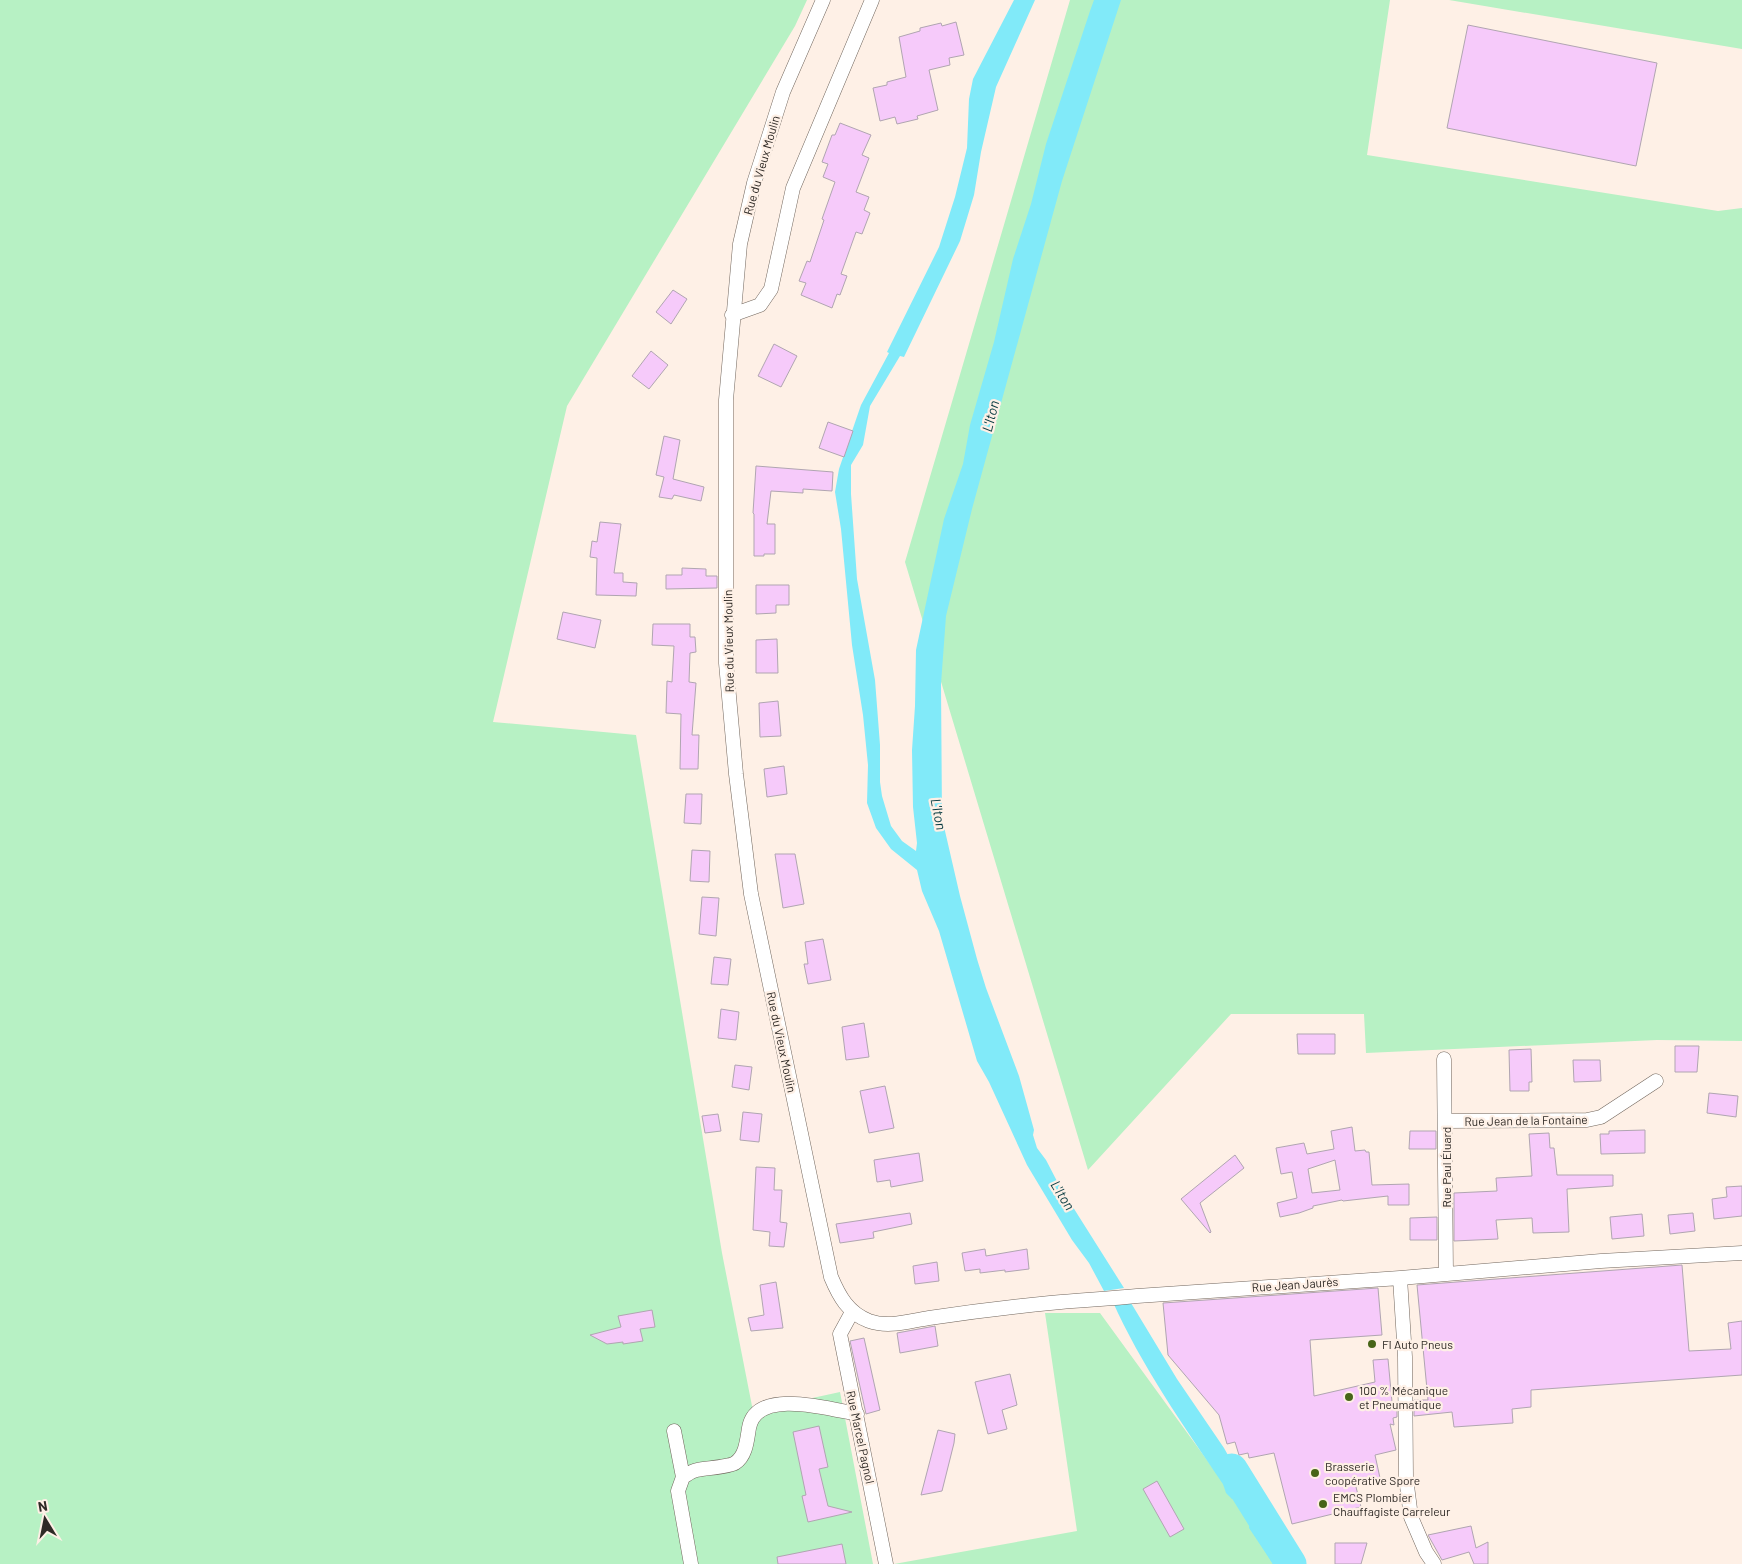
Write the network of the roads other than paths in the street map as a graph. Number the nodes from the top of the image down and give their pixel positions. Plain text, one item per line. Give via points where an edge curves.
1 (823, 0) edge
2 (872, 0) edge
3 (732, 315) junction
4 (1444, 1059) dead end
5 (1656, 1081) dead end
6 (1446, 1121) junction
7 (1742, 1253) edge
8 (1446, 1274) junction
9 (1400, 1278) junction
10 (852, 1312) junction
11 (857, 1414) junction
12 (674, 1431) dead end
13 (683, 1477) junction
14 (691, 1564) edge
15 (886, 1564) edge
16 (1434, 1564) edge

1 - 3 street, Rue du Vieux Moulin via 784,92 754,183 740,244
2 - 3 street via 793,188 771,289 760,305
3 - 10 street, Rue du Vieux Moulin via 726,400 726,663 736,774 751,894 831,1277 840,1298
4 - 6 street, Rue Paul Éluard
5 - 6 street, Rue Jean de la Fontaine via 1601,1117 1587,1120
6 - 8 street, Rue Paul Éluard
7 - 8 street, Rue Jean Jaurès via 1601,1260
8 - 9 street, Rue Jean Jaurès
9 - 10 street, Rue Jean Jaurès via 1051,1303 895,1324 870,1321
9 - 16 street via 1405,1357 1406,1478 1411,1517
10 - 11 street, Rue Marcel Pagnol via 840,1334
11 - 13 street via 778,1403 754,1416 743,1454 735,1464 695,1471
11 - 15 street, Rue Marcel Pagnol
12 - 13 street
13 - 14 street via 678,1491

